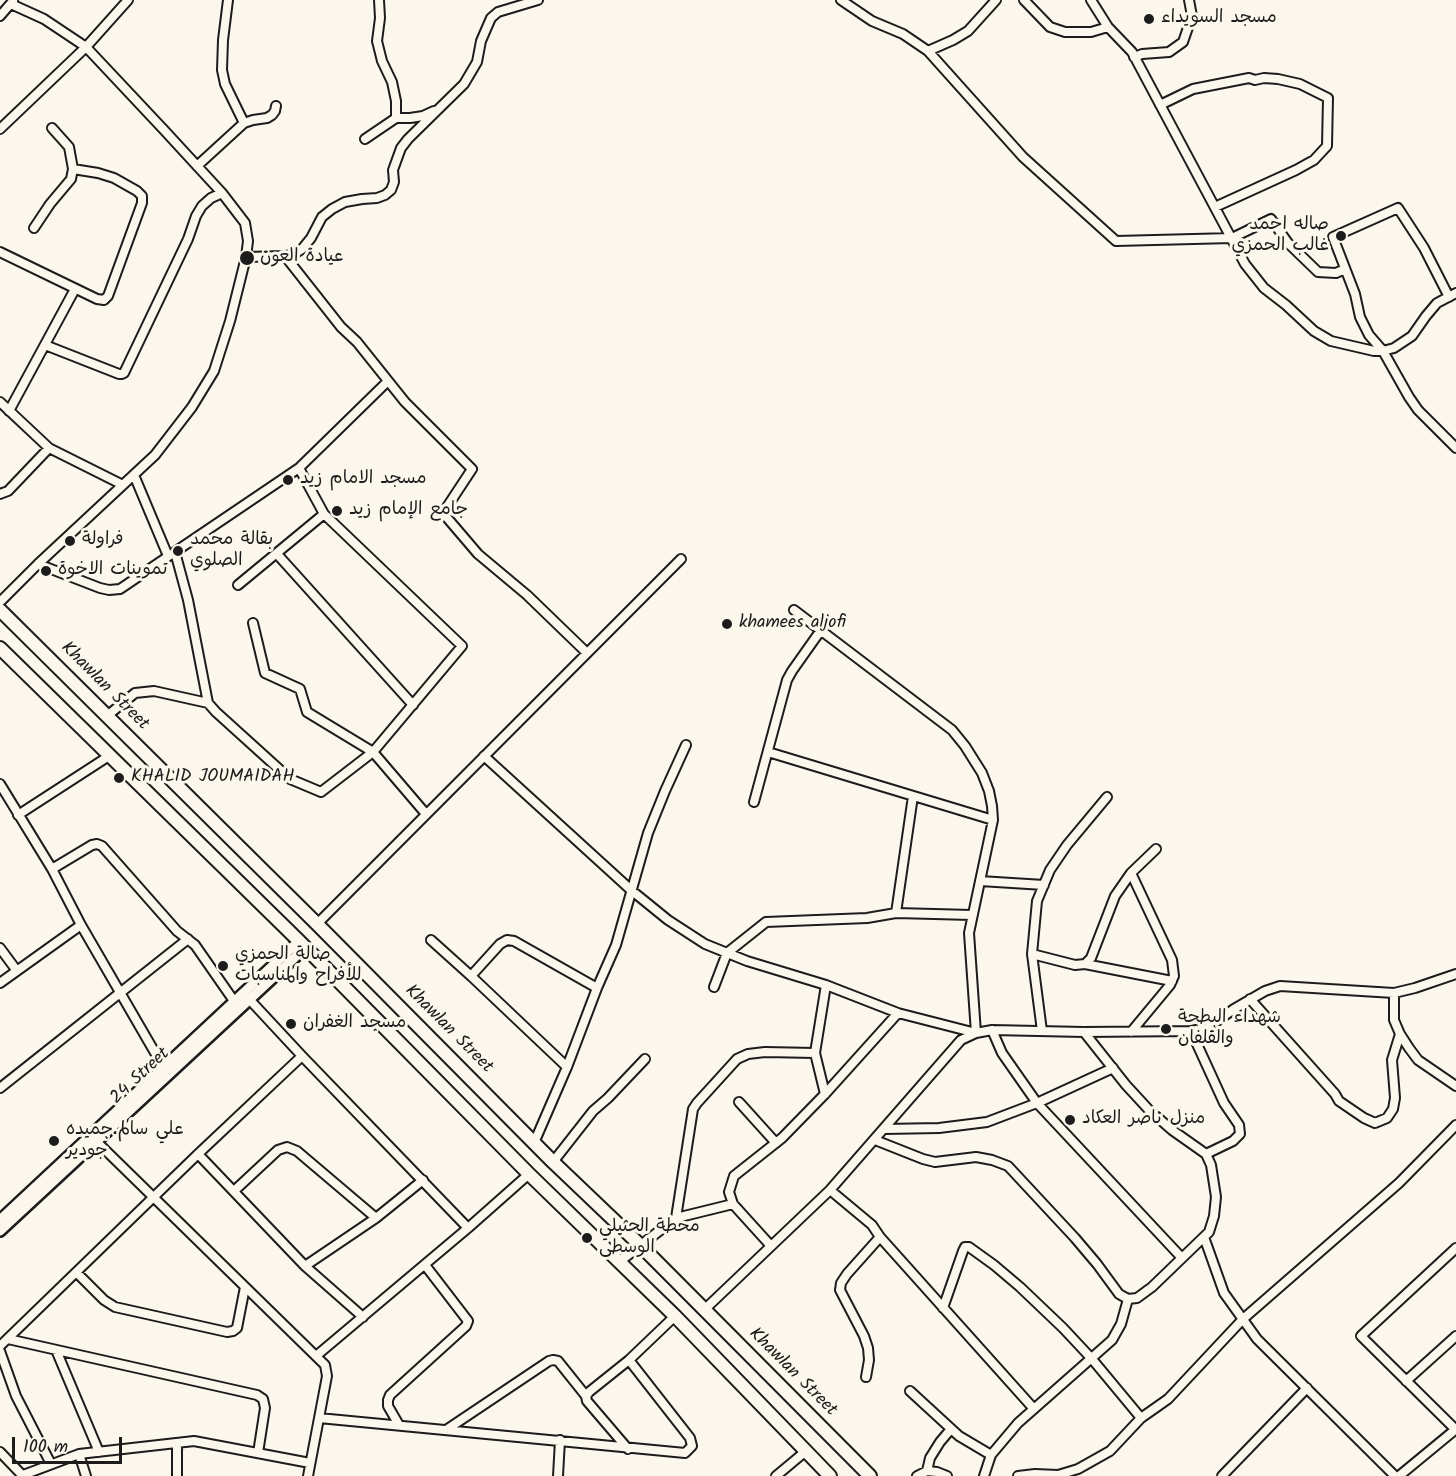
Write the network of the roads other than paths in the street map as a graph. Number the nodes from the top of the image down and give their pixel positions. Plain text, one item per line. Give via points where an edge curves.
1 (128, 0) edge
2 (228, 0) edge
3 (379, 0) edge
4 (538, 0) edge
5 (841, 0) edge
6 (996, 0) edge
7 (1024, 0) edge
8 (1092, 0) edge
9 (1189, 0) edge
10 (13, 2) edge
11 (0, 16) edge
12 (1108, 27) junction
13 (86, 47) junction
14 (928, 51) junction
15 (1134, 57) junction
16 (1160, 105) junction
17 (276, 106) dead end
18 (438, 109) junction
19 (396, 118) junction
20 (244, 123) junction
21 (52, 128) dead end
22 (0, 129) edge
23 (365, 139) dead end
24 (197, 166) junction
25 (73, 169) junction
26 (222, 193) junction
27 (1215, 207) junction
28 (34, 228) dead end
29 (1232, 238) junction
30 (0, 252) edge
31 (285, 256) junction
32 (246, 257) junction
33 (1345, 269) junction
34 (75, 289) junction
35 (1452, 295) edge
36 (45, 345) junction
37 (1383, 351) junction
38 (388, 381) junction
39 (0, 402) edge
40 (9, 411) junction
41 (49, 448) junction
42 (1456, 448) edge
43 (299, 468) junction
44 (134, 475) junction
45 (123, 485) junction
46 (0, 494) edge
47 (324, 514) junction
48 (171, 554) junction
49 (277, 554) junction
50 (681, 559) dead end
51 (38, 564) junction
52 (238, 585) dead end
53 (0, 602) edge
54 (0, 610) edge
55 (794, 610) dead end
56 (253, 622) dead end
57 (820, 630) junction
58 (0, 648) edge
59 (587, 653) junction
60 (208, 703) junction
61 (413, 705) junction
62 (107, 716) junction
63 (686, 746) dead end
64 (373, 752) junction
65 (768, 752) junction
66 (110, 756) junction
67 (484, 756) junction
68 (0, 784) edge
69 (913, 796) junction
70 (1107, 797) dead end
71 (754, 802) dead end
72 (426, 814) junction
73 (18, 815) junction
74 (993, 820) junction
75 (1156, 849) dead end
76 (52, 869) junction
77 (1131, 873) junction
78 (980, 881) junction
79 (1044, 885) junction
80 (631, 890) junction
81 (896, 913) junction
82 (972, 915) junction
83 (317, 924) junction
84 (81, 925) junction
85 (188, 939) junction
86 (431, 940) dead end
87 (302, 944) junction
88 (0, 948) edge
89 (727, 953) junction
90 (1032, 954) junction
91 (1085, 964) junction
92 (17, 971) junction
93 (1456, 974) edge
94 (471, 976) junction
95 (1172, 981) junction
96 (0, 983) edge
97 (826, 985) junction
98 (714, 987) dead end
99 (597, 988) junction
100 (122, 993) junction
101 (1394, 993) junction
102 (249, 999) junction
103 (1250, 999) junction
104 (234, 1000) junction
105 (898, 1013) junction
106 (992, 1030) junction
107 (1042, 1031) junction
108 (1191, 1031) junction
109 (1084, 1032) junction
110 (1131, 1032) junction
111 (976, 1033) junction
112 (1400, 1034) junction
113 (815, 1053) junction
114 (302, 1056) junction
115 (645, 1059) dead end
116 (567, 1068) junction
117 (1113, 1068) junction
118 (166, 1070) junction
119 (1456, 1086) edge
120 (0, 1088) edge
121 (825, 1094) junction
122 (739, 1102) dead end
123 (1037, 1103) junction
124 (1456, 1125) edge
125 (885, 1129) junction
126 (875, 1140) junction
127 (96, 1141) junction
128 (534, 1143) junction
129 (776, 1143) junction
130 (198, 1154) junction
131 (1206, 1154) junction
132 (554, 1162) junction
133 (529, 1174) junction
134 (423, 1180) junction
135 (831, 1190) junction
136 (234, 1191) junction
137 (153, 1197) junction
138 (733, 1204) junction
139 (376, 1218) junction
140 (676, 1218) junction
141 (0, 1220) edge
142 (468, 1228) junction
143 (0, 1231) edge
144 (880, 1237) junction
145 (1204, 1237) junction
146 (640, 1245) junction
147 (771, 1246) junction
148 (1456, 1248) edge
149 (1182, 1258) junction
150 (619, 1262) junction
151 (425, 1265) junction
152 (305, 1266) junction
153 (77, 1273) junction
154 (245, 1287) junction
155 (1128, 1299) junction
156 (943, 1308) junction
157 (704, 1310) junction
158 (675, 1316) junction
159 (363, 1317) junction
160 (1243, 1319) junction
161 (1456, 1336) edge
162 (8, 1339) junction
163 (0, 1346) edge
164 (56, 1350) junction
165 (0, 1352) edge
166 (316, 1356) junction
167 (1092, 1359) junction
168 (629, 1360) junction
169 (866, 1377) dead end
170 (1406, 1381) junction
171 (1307, 1388) junction
172 (910, 1391) dead end
173 (586, 1396) junction
174 (1034, 1409) junction
175 (319, 1418) junction
176 (1141, 1418) junction
177 (399, 1425) junction
178 (951, 1429) junction
179 (1456, 1429) edge
180 (446, 1430) junction
181 (560, 1440) junction
182 (177, 1443) junction
183 (628, 1449) junction
184 (806, 1451) junction
185 (0, 1452) edge
186 (99, 1452) junction
187 (258, 1453) junction
188 (79, 1454) junction
189 (991, 1455) junction
190 (310, 1463) junction
191 (51, 1464) junction
192 (927, 1471) junction
193 (23, 1476) edge
194 (86, 1476) edge
195 (177, 1476) edge
196 (308, 1476) edge
197 (558, 1476) edge
198 (776, 1476) edge
199 (830, 1476) edge
200 (870, 1476) edge
201 (917, 1476) edge
202 (947, 1476) edge
203 (984, 1476) edge
204 (1018, 1476) edge
205 (1222, 1476) edge
206 (1397, 1476) edge

1 - 13 street
2 - 20 street via 222,70
3 - 19 street via 376,41 392,82
4 - 18 street via 498,12 491,18 477,62 464,84
5 - 14 street
6 - 14 street via 968,31
7 - 12 street via 1050,27 1065,32 1091,32
8 - 12 street
9 - 15 street via 1192,16 1183,42 1169,52
10 - 11 street
10 - 13 street
12 - 15 street
13 - 22 street
13 - 24 street
14 - 29 street via 1023,157 1116,241
15 - 16 street
16 - 27 street
16 - 27 street via 1193,89 1249,78 1300,84 1328,98 1327,146 1314,160
17 - 20 street via 267,118
18 - 19 street via 423,116
18 - 31 street via 401,148 391,190 377,198 345,202 332,209 322,217 302,249
19 - 23 street
20 - 24 street
21 - 25 street via 69,147
24 - 26 street
25 - 28 street via 71,178
25 - 34 street via 114,178 142,196 108,296 97,299
26 - 32 street via 245,223
26 - 36 street via 211,198 196,216 124,373
27 - 29 street
29 - 33 street via 1271,219 1288,243 1318,272
29 - 37 street via 1245,264 1264,288 1314,331 1331,341
30 - 34 street
31 - 32 street
31 - 38 street
32 - 44 street via 214,371 192,408
33 - 35 street via 1333,237 1398,208
33 - 37 street via 1360,317
34 - 36 street
35 - 37 street via 1437,303 1412,336
36 - 40 street
37 - 42 street via 1418,410
38 - 43 street
38 - 59 street via 472,470 443,513 478,554
39 - 40 street
40 - 41 street
41 - 45 street
41 - 46 street via 8,491
43 - 47 street
43 - 48 street
44 - 45 street
44 - 48 street
45 - 51 street
47 - 49 street
47 - 61 street via 462,646
48 - 51 street via 120,589 109,590
48 - 60 street via 188,600
49 - 52 street
49 - 61 street
50 - 59 street
51 - 53 street
54 - 62 main road, Khawlan Street
55 - 57 street
56 - 64 street via 265,673 300,689 307,712
57 - 65 street via 788,680
57 - 74 street via 952,730 982,773
58 - 66 main road
59 - 67 street
60 - 62 street via 153,691 135,693
60 - 64 street via 290,779 321,792
61 - 64 street
62 - 83 main road, Khawlan Street
63 - 80 street via 664,791
64 - 72 street
65 - 69 street
65 - 71 street
66 - 73 street
66 - 87 main road
67 - 72 street
67 - 80 street
68 - 73 street
69 - 74 street
69 - 81 street
70 - 79 street via 1067,845
72 - 83 street
73 - 76 street
74 - 78 street
75 - 77 street
76 - 84 street
76 - 85 street via 92,845 102,846
77 - 91 street via 1115,896 1091,958
77 - 95 street via 1172,960
78 - 79 street
78 - 82 street
79 - 90 street via 1037,901
80 - 89 street via 668,920
80 - 99 street via 616,945
81 - 82 street
81 - 89 street via 766,922
82 - 111 street via 969,933
83 - 128 main road, Khawlan Street
84 - 92 street
84 - 100 street
85 - 100 street
85 - 104 street
86 - 94 street
87 - 102 street, 24 Street
87 - 104 street, 24 Street
87 - 133 main road
88 - 92 street
89 - 97 street
89 - 98 street
90 - 91 street
90 - 107 street
91 - 95 street
92 - 96 street
93 - 101 street
94 - 99 street via 507,940
94 - 116 street
95 - 110 street
97 - 105 street
97 - 113 street
99 - 116 street
100 - 118 street
100 - 120 street
101 - 103 street via 1280,986
101 - 112 street via 1394,1020
102 - 114 street
102 - 118 street, 24 Street
103 - 108 street via 1207,1028
103 - 112 street via 1339,1101 1375,1123 1387,1118 1393,1109 1392,1060
104 - 118 street, 24 Street
105 - 111 street
105 - 121 street
106 - 107 street
106 - 111 street
106 - 123 street via 1002,1053
107 - 109 street
108 - 110 street
108 - 131 street via 1224,1103 1239,1125 1240,1134 1233,1141
109 - 110 street
109 - 117 street
111 - 125 street via 961,1040
112 - 119 street via 1418,1060
113 - 121 street
113 - 140 street via 748,1054 737,1059 698,1102 693,1109
114 - 130 street
114 - 134 street
115 - 132 street via 593,1111
116 - 128 street
117 - 123 street
117 - 131 street via 1149,1110
118 - 127 street, 24 Street
118 - 141 street, 24 Street
121 - 129 street
122 - 129 street
123 - 125 street via 987,1122
123 - 149 street
124 - 160 street via 1399,1184
125 - 126 street
126 - 135 street
126 - 155 street via 935,1162 976,1157 1008,1166 1097,1264 1119,1294
127 - 137 street
127 - 143 street, 24 Street
128 - 132 main road, Khawlan Street
129 - 138 street via 734,1176 729,1192
130 - 136 street
130 - 137 street
131 - 145 street via 1216,1197 1214,1216
132 - 146 main road, Khawlan Street
133 - 142 street
133 - 150 main road
134 - 139 street
134 - 142 street
135 - 144 street
135 - 147 street
136 - 139 street via 278,1150 287,1147 297,1151
136 - 152 street
137 - 153 street
137 - 154 street
138 - 140 street
138 - 147 street
139 - 152 street
140 - 146 street
142 - 151 street
144 - 156 street
144 - 169 street via 847,1274 840,1290 868,1348
145 - 149 street
145 - 160 street via 1224,1293
146 - 150 street
146 - 157 main road, Khawlan Street
147 - 157 street
148 - 170 street via 1361,1336
149 - 155 street via 1152,1287 1137,1298
150 - 158 main road
151 - 159 street
151 - 177 street via 468,1321 390,1395 388,1406
152 - 159 street
153 - 154 street via 115,1308 227,1332 237,1328
153 - 162 street
154 - 166 street
155 - 167 street via 1112,1340
156 - 167 street via 963,1251 969,1247 1020,1287
156 - 174 street
157 - 200 main road, Khawlan Street
158 - 168 street
158 - 184 main road
159 - 166 street
160 - 171 street via 1257,1339
160 - 176 street via 1168,1399
161 - 170 street
162 - 163 street
162 - 164 street
164 - 186 street
164 - 187 street via 264,1399
165 - 191 street via 16,1396
166 - 175 street via 325,1365 327,1376
167 - 174 street
167 - 176 street
168 - 173 street
168 - 183 street via 690,1438 692,1446 685,1453
170 - 179 street
171 - 205 street
171 - 206 street
172 - 178 street
173 - 180 street via 558,1361 549,1360
173 - 183 street
174 - 189 street
175 - 177 street
175 - 190 street
176 - 204 street via 1110,1451 1078,1469 1058,1475
177 - 180 street
178 - 189 street
178 - 192 street via 939,1442
179 - 206 street
180 - 181 street
181 - 183 street
181 - 197 street
182 - 186 street
182 - 187 street via 194,1441
182 - 195 street
184 - 198 street
184 - 199 main road
185 - 193 street
186 - 188 street
187 - 190 street
188 - 191 street
188 - 194 street
189 - 203 street
190 - 196 street
191 - 193 street
192 - 201 street
192 - 202 street

